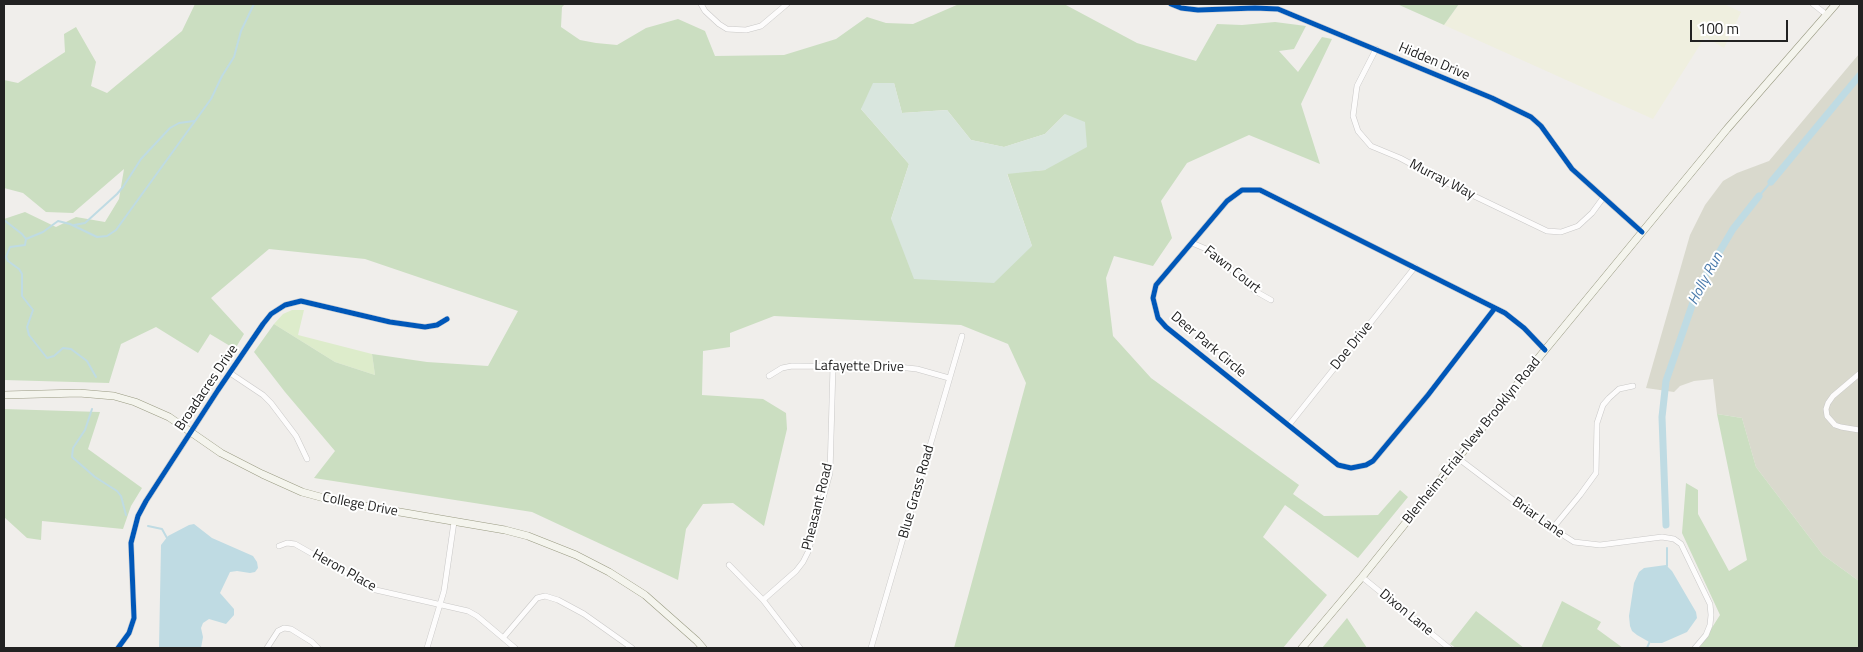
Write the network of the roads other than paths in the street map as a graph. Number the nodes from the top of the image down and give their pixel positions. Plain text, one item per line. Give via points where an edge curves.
1 (701, 4) edge
2 (787, 4) edge
3 (1171, 4) edge
4 (1814, 4) edge
5 (1836, 4) edge
6 (1827, 15) junction
7 (1376, 49) junction
8 (1603, 198) junction
9 (1642, 232) junction
10 (1192, 242) junction
11 (1415, 268) junction
12 (1271, 300) dead end
13 (1495, 308) junction
14 (447, 319) dead end
15 (962, 336) dead end
16 (1545, 350) junction
17 (833, 366) junction
18 (230, 373) junction
19 (1859, 374) edge
20 (769, 376) dead end
21 (949, 378) junction
22 (1633, 386) dead end
23 (4, 395) edge
24 (1289, 425) junction
25 (1859, 430) edge
26 (191, 432) junction
27 (307, 459) dead end
28 (1459, 459) junction
29 (454, 522) junction
30 (1552, 529) junction
31 (279, 546) dead end
32 (729, 565) dead end
33 (1362, 577) junction
34 (763, 600) junction
35 (441, 605) junction
36 (503, 638) junction
37 (118, 648) edge
38 (267, 648) edge
39 (318, 648) edge
40 (427, 648) edge
41 (515, 648) edge
42 (632, 648) edge
43 (703, 648) edge
44 (800, 648) edge
45 (871, 648) edge
46 (1302, 648) edge
47 (1449, 648) edge
48 (1695, 648) edge

1 - 2 street via 704,11 727,29 746,30 761,26
3 - 7 street, Hidden Drive via 1198,10 1278,10
4 - 6 street
5 - 6 main road, Blenheim-Erial-New Brooklyn Road
6 - 9 main road, Blenheim-Erial-New Brooklyn Road
7 - 8 street, Hidden Drive via 1531,117 1547,133 1572,169
7 - 8 street, Murray Way via 1357,86 1353,116 1358,131 1371,146 1547,231 1561,232 1578,226
8 - 9 street, Hidden Drive
9 - 16 main road, Blenheim-Erial-New Brooklyn Road
10 - 11 street, Deer Park Circle via 1235,194 1242,190 1260,190
10 - 12 street, Fawn Court via 1210,251 1255,291
10 - 24 street, Deer Park Circle via 1156,285 1153,298 1158,318
11 - 13 street, Deer Park Circle
11 - 24 street, Doe Drive
13 - 16 street, Deer Park Circle via 1524,328
13 - 24 street, Deer Park Circle via 1428,395 1373,461 1366,465 1351,468 1338,465
14 - 18 street, Broadacres Drive via 425,327 296,301 271,314
15 - 21 street, Blue Grass Road
16 - 28 main road, Blenheim-Erial-New Brooklyn Road
17 - 20 street, Lafayette Drive via 787,366
17 - 21 street, Lafayette Drive via 917,369
17 - 34 street, Pheasant Road via 830,472 808,552 796,571
18 - 26 street, Broadacres Drive
18 - 27 street via 271,402 296,436
19 - 25 street via 1833,396 1826,410 1835,425
21 - 45 street, Blue Grass Road
22 - 30 street via 1619,389 1603,405 1597,423 1596,473
23 - 26 main road, College Drive via 79,393 114,396 169,417
26 - 29 main road, College Drive via 220,452 302,492
26 - 37 street, Broadacres Drive via 138,516 131,543 134,618 129,633
28 - 30 street, Briar Lane
28 - 33 main road, Blenheim-Erial-New Brooklyn Road
29 - 35 street
29 - 43 main road, College Drive via 528,536 576,554 645,595
30 - 48 street, Briar Lane via 1574,542 1600,546 1659,537 1674,538 1681,544 1710,604 1710,625
31 - 35 street, Heron Place via 295,544 376,590
32 - 34 street
33 - 46 main road, Blenheim-Erial-New Brooklyn Road
33 - 47 street, Dixon Lane
34 - 44 street
35 - 36 street, Heron Place via 473,613
35 - 40 street
36 - 41 street, Heron Place
36 - 42 street via 538,598 545,596 584,614
38 - 39 street via 278,631 284,628 291,629

